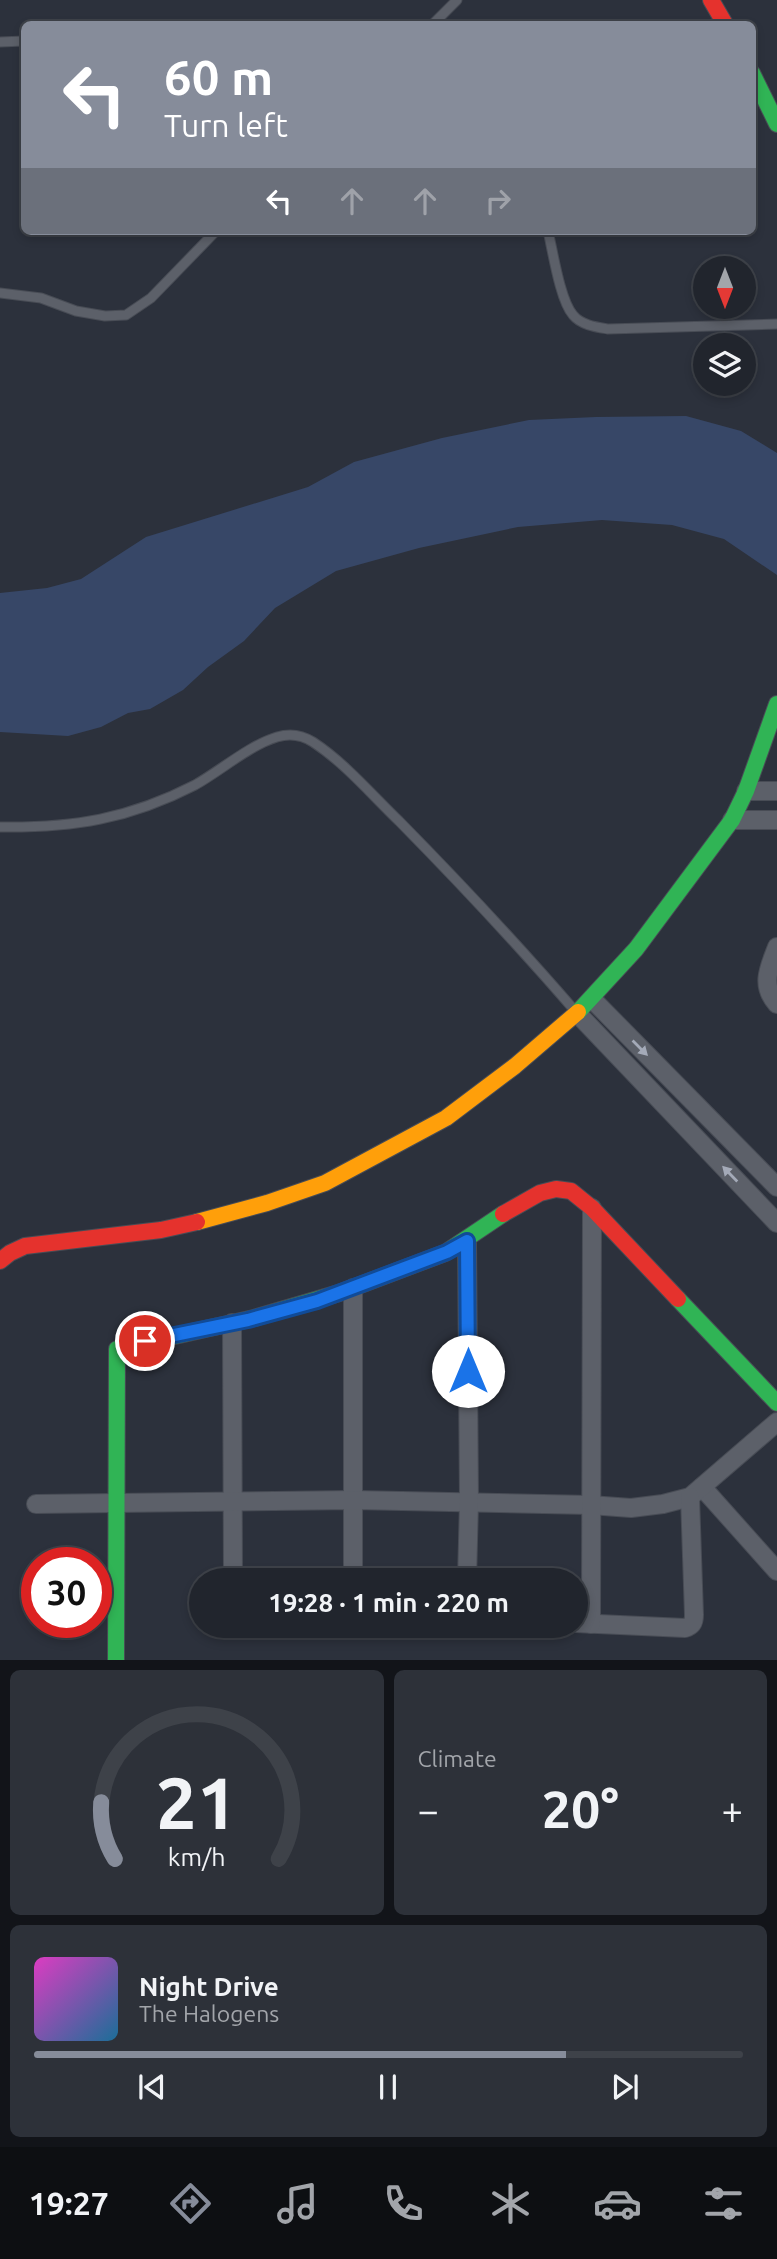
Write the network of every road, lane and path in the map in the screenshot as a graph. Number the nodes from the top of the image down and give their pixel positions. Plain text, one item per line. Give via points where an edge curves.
1 (457, 0) edge
2 (711, 0) edge
3 (436, 21) edge
4 (723, 21) edge
5 (21, 41) edge
6 (0, 42) edge
7 (756, 81) edge
8 (777, 124) edge
9 (212, 235) edge
10 (549, 235) edge
11 (0, 293) edge
12 (777, 324) edge
13 (777, 704) edge
14 (746, 790) junction
15 (777, 791) edge
16 (732, 820) junction
17 (777, 820) edge
18 (0, 827) edge
19 (777, 947) edge
20 (592, 999) junction
21 (777, 1004) edge
22 (577, 1013) junction
23 (777, 1187) edge
24 (592, 1208) junction
25 (777, 1223) edge
26 (467, 1241) junction
27 (0, 1261) edge
28 (353, 1288) junction
29 (232, 1323) junction
30 (777, 1403) edge
31 (777, 1422) edge
32 (696, 1492) junction
33 (354, 1500) junction
34 (232, 1502) junction
35 (469, 1502) junction
36 (117, 1503) junction
37 (36, 1504) dead end
38 (590, 1505) junction
39 (233, 1568) edge
40 (353, 1568) edge
41 (467, 1568) edge
42 (586, 1568) edge
43 (777, 1570) edge
44 (588, 1623) edge
45 (116, 1660) edge

1 - 3 lane
2 - 4 street
5 - 6 lane
7 - 8 street
9 - 11 lane via 151,298 126,315 76,311 41,298
10 - 12 lane via 564,302 574,317 587,325 608,329
13 - 14 street
14 - 15 street
14 - 16 street
16 - 17 street
16 - 20 street via 636,949
18 - 22 lane via 44,828 131,811 196,784 276,737 301,736 341,764 412,834
19 - 21 street via 766,984
20 - 22 street
20 -> 23 street
25 -> 22 street
22 - 27 street via 446,1118 325,1183 208,1220 25,1246
24 - 26 street via 573,1192 559,1189 539,1194
24 - 30 street
24 - 38 street
26 - 28 street
26 - 35 street
28 - 29 street
28 - 33 street
29 - 34 street
29 - 36 street via 117,1349
31 - 32 street
32 - 38 street via 663,1504 631,1508
32 - 43 street
32 - 44 street via 691,1626
33 - 34 street
33 - 35 street
33 - 40 street
34 - 36 street
34 - 39 street
35 - 38 street
35 - 41 street
36 - 37 street
36 - 45 street
38 - 42 street

